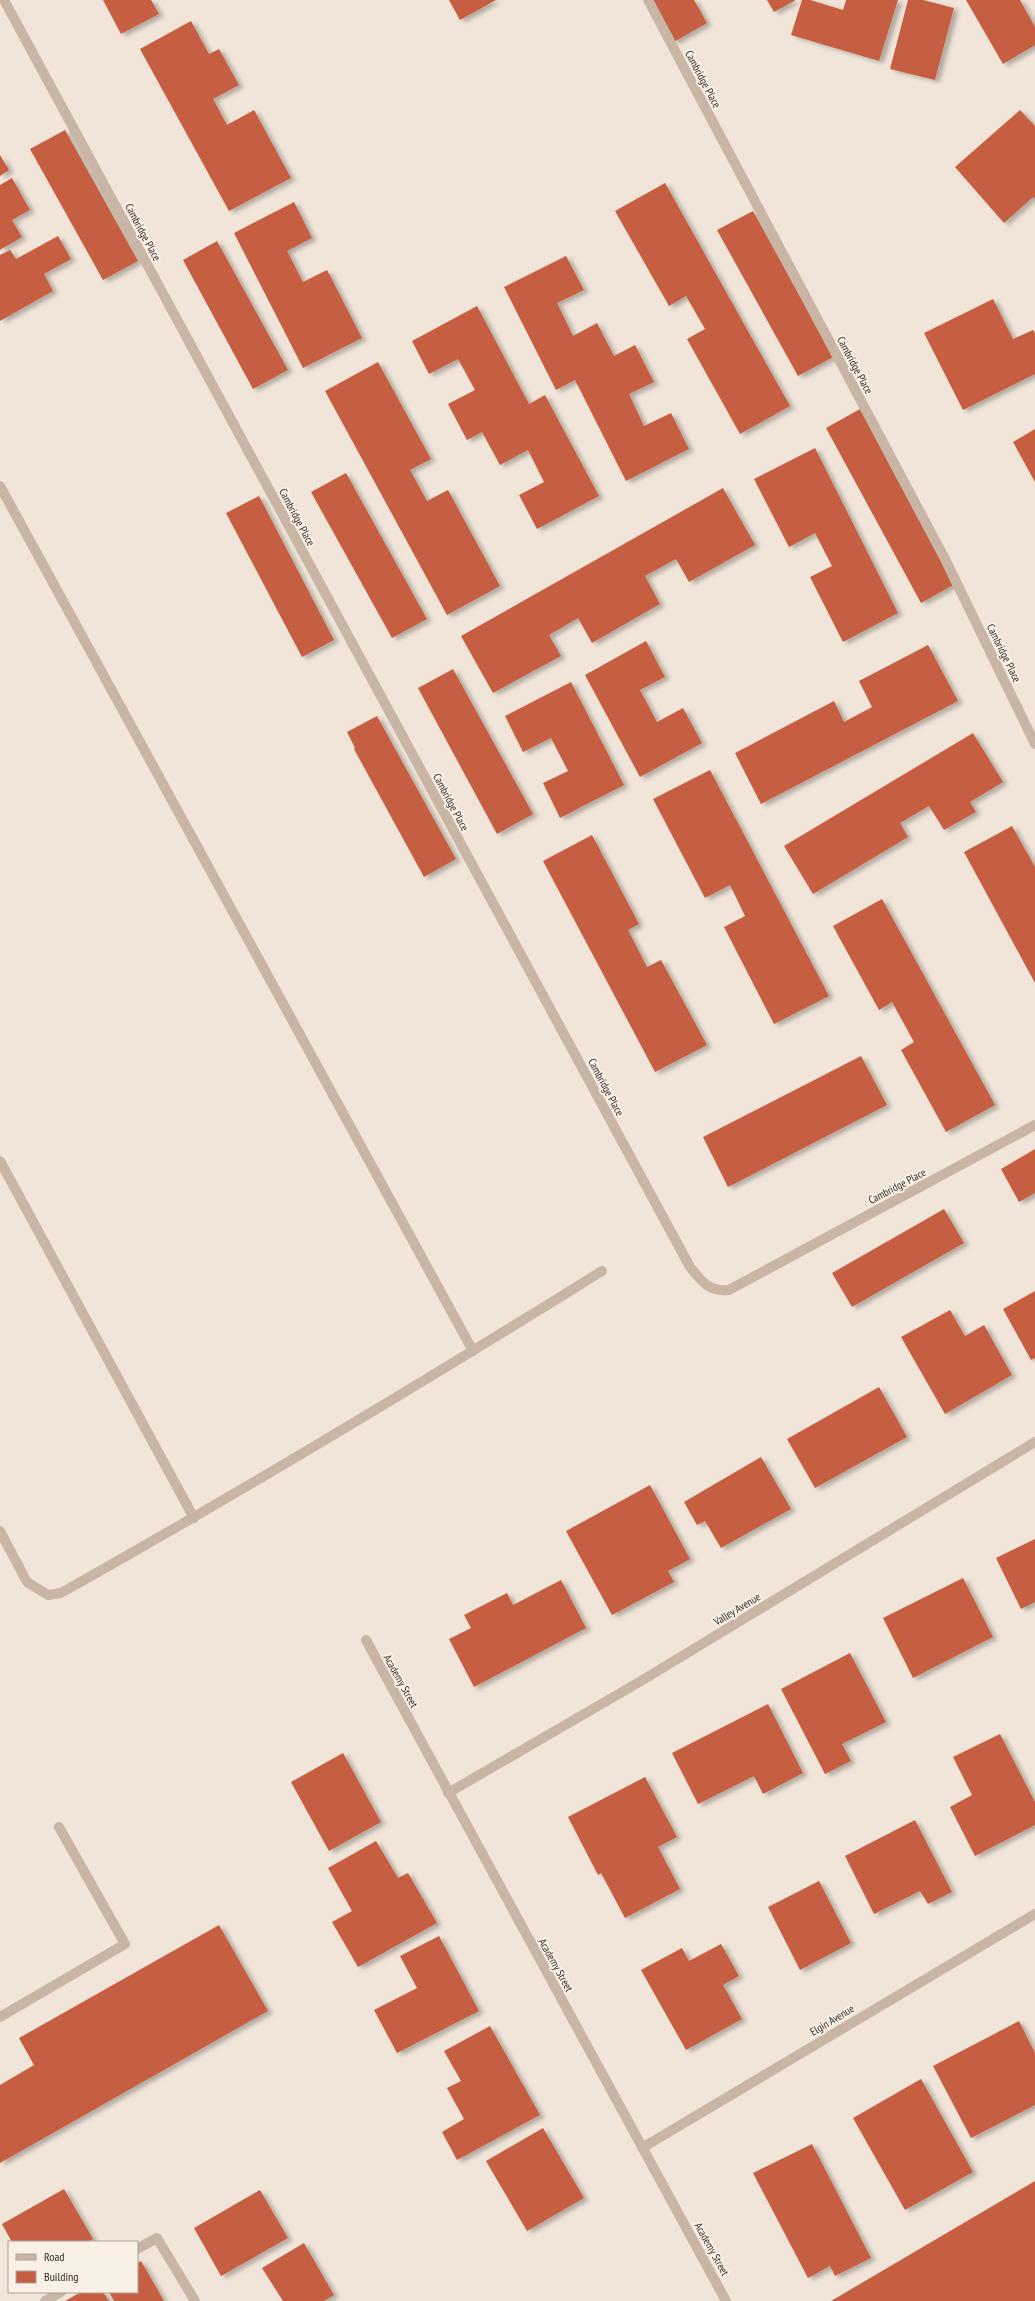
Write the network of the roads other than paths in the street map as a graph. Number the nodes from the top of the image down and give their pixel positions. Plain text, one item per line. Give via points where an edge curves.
1 (4, 0) edge
2 (648, 0) edge
3 (0, 486) edge
4 (1035, 744) edge
5 (1035, 1125) edge
6 (0, 1160) edge
7 (602, 1271) dead end
8 (473, 1351) junction
9 (1035, 1442) edge
10 (194, 1518) junction
11 (0, 1531) edge
12 (366, 1640) dead end
13 (448, 1793) junction
14 (59, 1827) dead end
15 (1035, 1914) edge
16 (0, 2017) edge
17 (642, 2148) junction
18 (138, 2248) edge
19 (59, 2293) edge
20 (45, 2301) edge
21 (195, 2301) edge
22 (726, 2301) edge

1 - 5 street, Cambridge Place via 690,1267 703,1283 717,1291 729,1290
2 - 4 street, Cambridge Place via 945,558
3 - 8 street
6 - 10 street
7 - 8 street
8 - 10 street
9 - 13 street, Valley Avenue via 641,1681
10 - 11 street via 60,1593 48,1595 27,1582
12 - 13 street, Academy Street
13 - 17 street, Academy Street
14 - 16 street via 125,1944
15 - 17 street, Elgin Avenue
17 - 22 street, Academy Street
18 - 21 street via 157,2238
19 - 20 street

